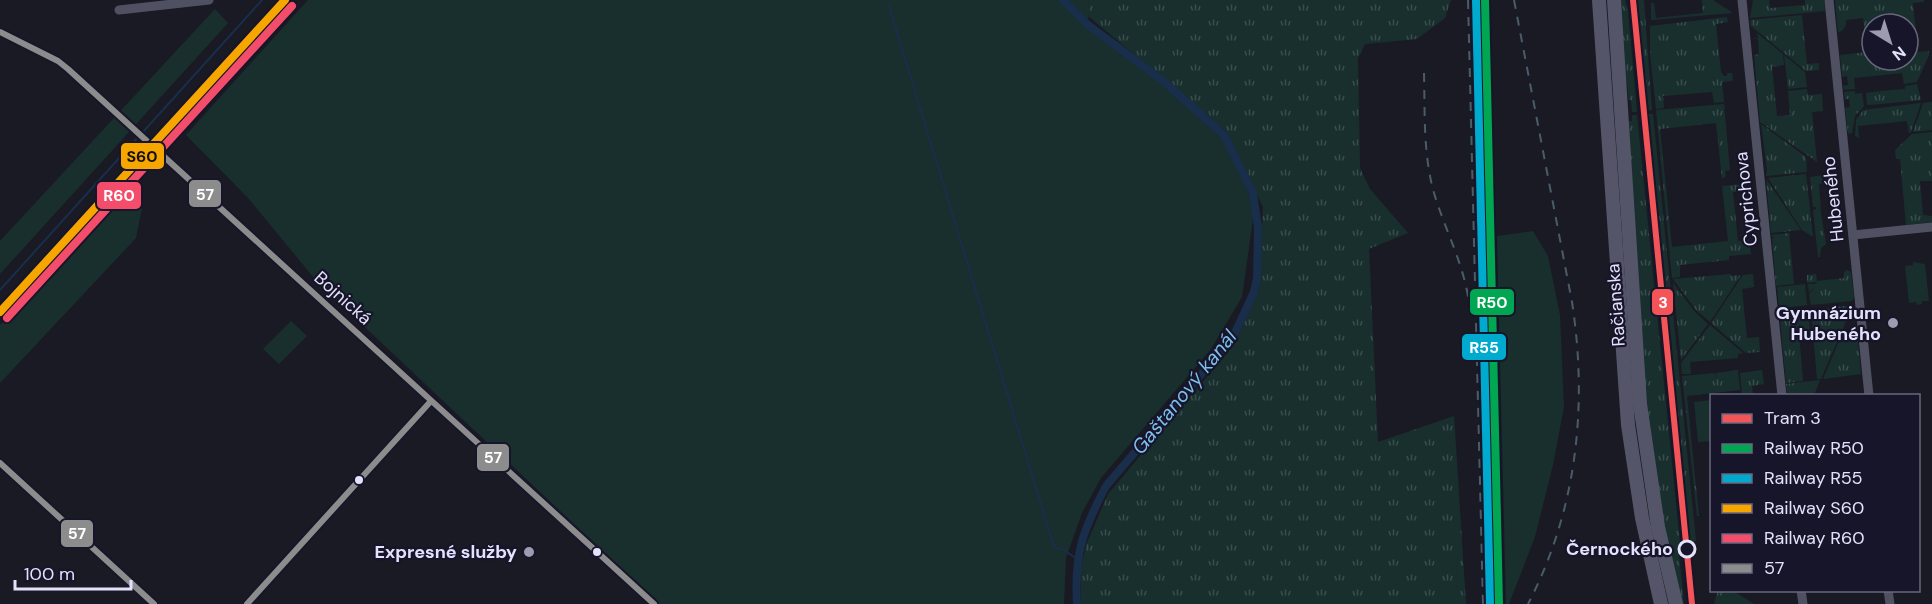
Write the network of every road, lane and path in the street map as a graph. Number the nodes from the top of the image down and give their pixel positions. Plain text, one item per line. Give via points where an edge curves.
1 (209, 0) edge
2 (1599, 0) edge
3 (1614, 0) edge
4 (1742, 0) edge
5 (1829, 0) edge
6 (119, 10) dead end
7 (0, 32) edge
8 (1932, 227) edge
9 (1853, 235) junction
10 (1782, 394) edge
11 (1869, 394) edge
12 (431, 401) junction
13 (0, 463) edge
14 (154, 604) edge
15 (246, 604) edge
16 (654, 604) edge
17 (1660, 604) edge
18 (1676, 604) edge

1 - 6 street
2 - 17 main road, Račianska via 1628,425
3 - 18 main road, Račianska via 1640,404 1658,527
4 - 10 street, Cyprichova
5 - 9 street, Hubeného
7 - 12 street, Bojnická via 58,61
8 - 9 street
9 - 11 street, Hubeného
12 - 15 street
12 - 16 street, Bojnická
13 - 14 street

